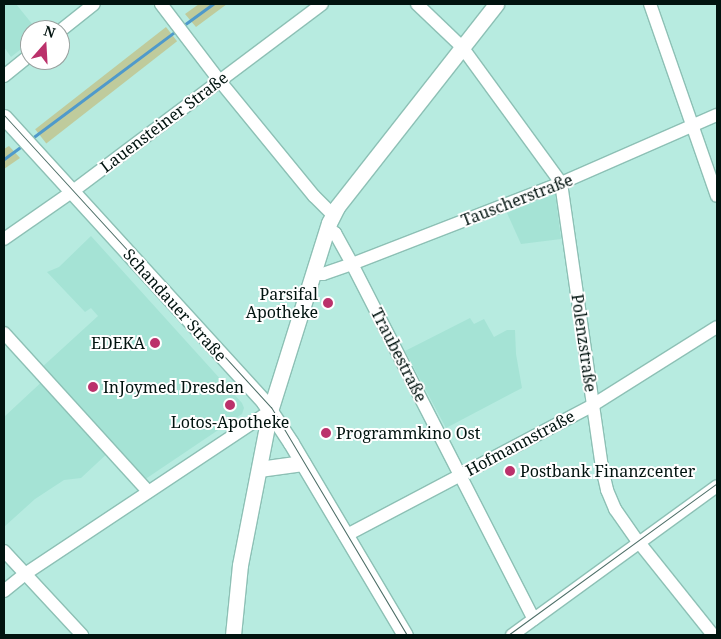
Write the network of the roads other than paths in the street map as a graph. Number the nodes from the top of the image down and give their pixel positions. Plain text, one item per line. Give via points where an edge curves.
1 (94, 4) edge
2 (161, 4) edge
3 (322, 4) edge
4 (416, 4) edge
5 (496, 4) edge
6 (650, 4) edge
7 (70, 23) edge
8 (462, 47) junction
9 (20, 63) edge
10 (4, 76) edge
11 (219, 80) junction
12 (717, 115) edge
13 (4, 117) edge
14 (693, 126) junction
15 (561, 183) junction
16 (72, 192) junction
17 (717, 196) edge
18 (330, 221) junction
19 (4, 239) edge
20 (352, 264) junction
21 (314, 274) junction
22 (717, 327) edge
23 (4, 333) edge
24 (593, 405) junction
25 (270, 411) junction
26 (302, 463) junction
27 (259, 469) junction
28 (460, 474) junction
29 (717, 486) edge
30 (148, 491) junction
31 (345, 536) junction
32 (638, 542) junction
33 (4, 551) edge
34 (25, 574) junction
35 (4, 591) edge
36 (534, 619) junction
37 (82, 635) edge
38 (233, 635) edge
39 (405, 635) edge
40 (512, 635) edge
41 (713, 635) edge

1 - 7 street
2 - 11 street, Traubestraße
3 - 11 street, Lauensteiner Straße
4 - 8 street, Polenzstraße
5 - 8 main road
6 - 14 street
8 - 15 street, Polenzstraße
8 - 18 main road via 341,201
9 - 10 street
11 - 16 street, Lauensteiner Straße
11 - 18 street, Traubestraße via 314,196
12 - 14 street, Tauscherstraße
13 - 16 main road, Schandauer Straße
14 - 15 street, Tauscherstraße
14 - 17 street
15 - 20 street, Tauscherstraße
15 - 24 street, Polenzstraße
16 - 19 street, Lauensteiner Straße
16 - 25 main road, Schandauer Straße
18 - 20 street, Traubestraße
18 - 21 main road
20 - 21 street, Tauscherstraße
20 - 28 street, Traubestraße
21 - 25 main road
22 - 24 street, Hofmannstraße
23 - 30 street
24 - 28 street, Hofmannstraße
24 - 32 street, Polenzstraße via 607,490 615,509
25 - 26 main road, Schandauer Straße
25 - 27 main road
25 - 30 street
26 - 27 main road
26 - 31 main road, Schandauer Straße
27 - 38 main road via 240,565
28 - 31 street, Hofmannstraße
28 - 36 street, Traubestraße
29 - 32 street
30 - 34 street
31 - 39 main road, Schandauer Straße
32 - 36 street
32 - 41 street, Polenzstraße
33 - 34 street
34 - 35 street
34 - 37 street
36 - 40 street

